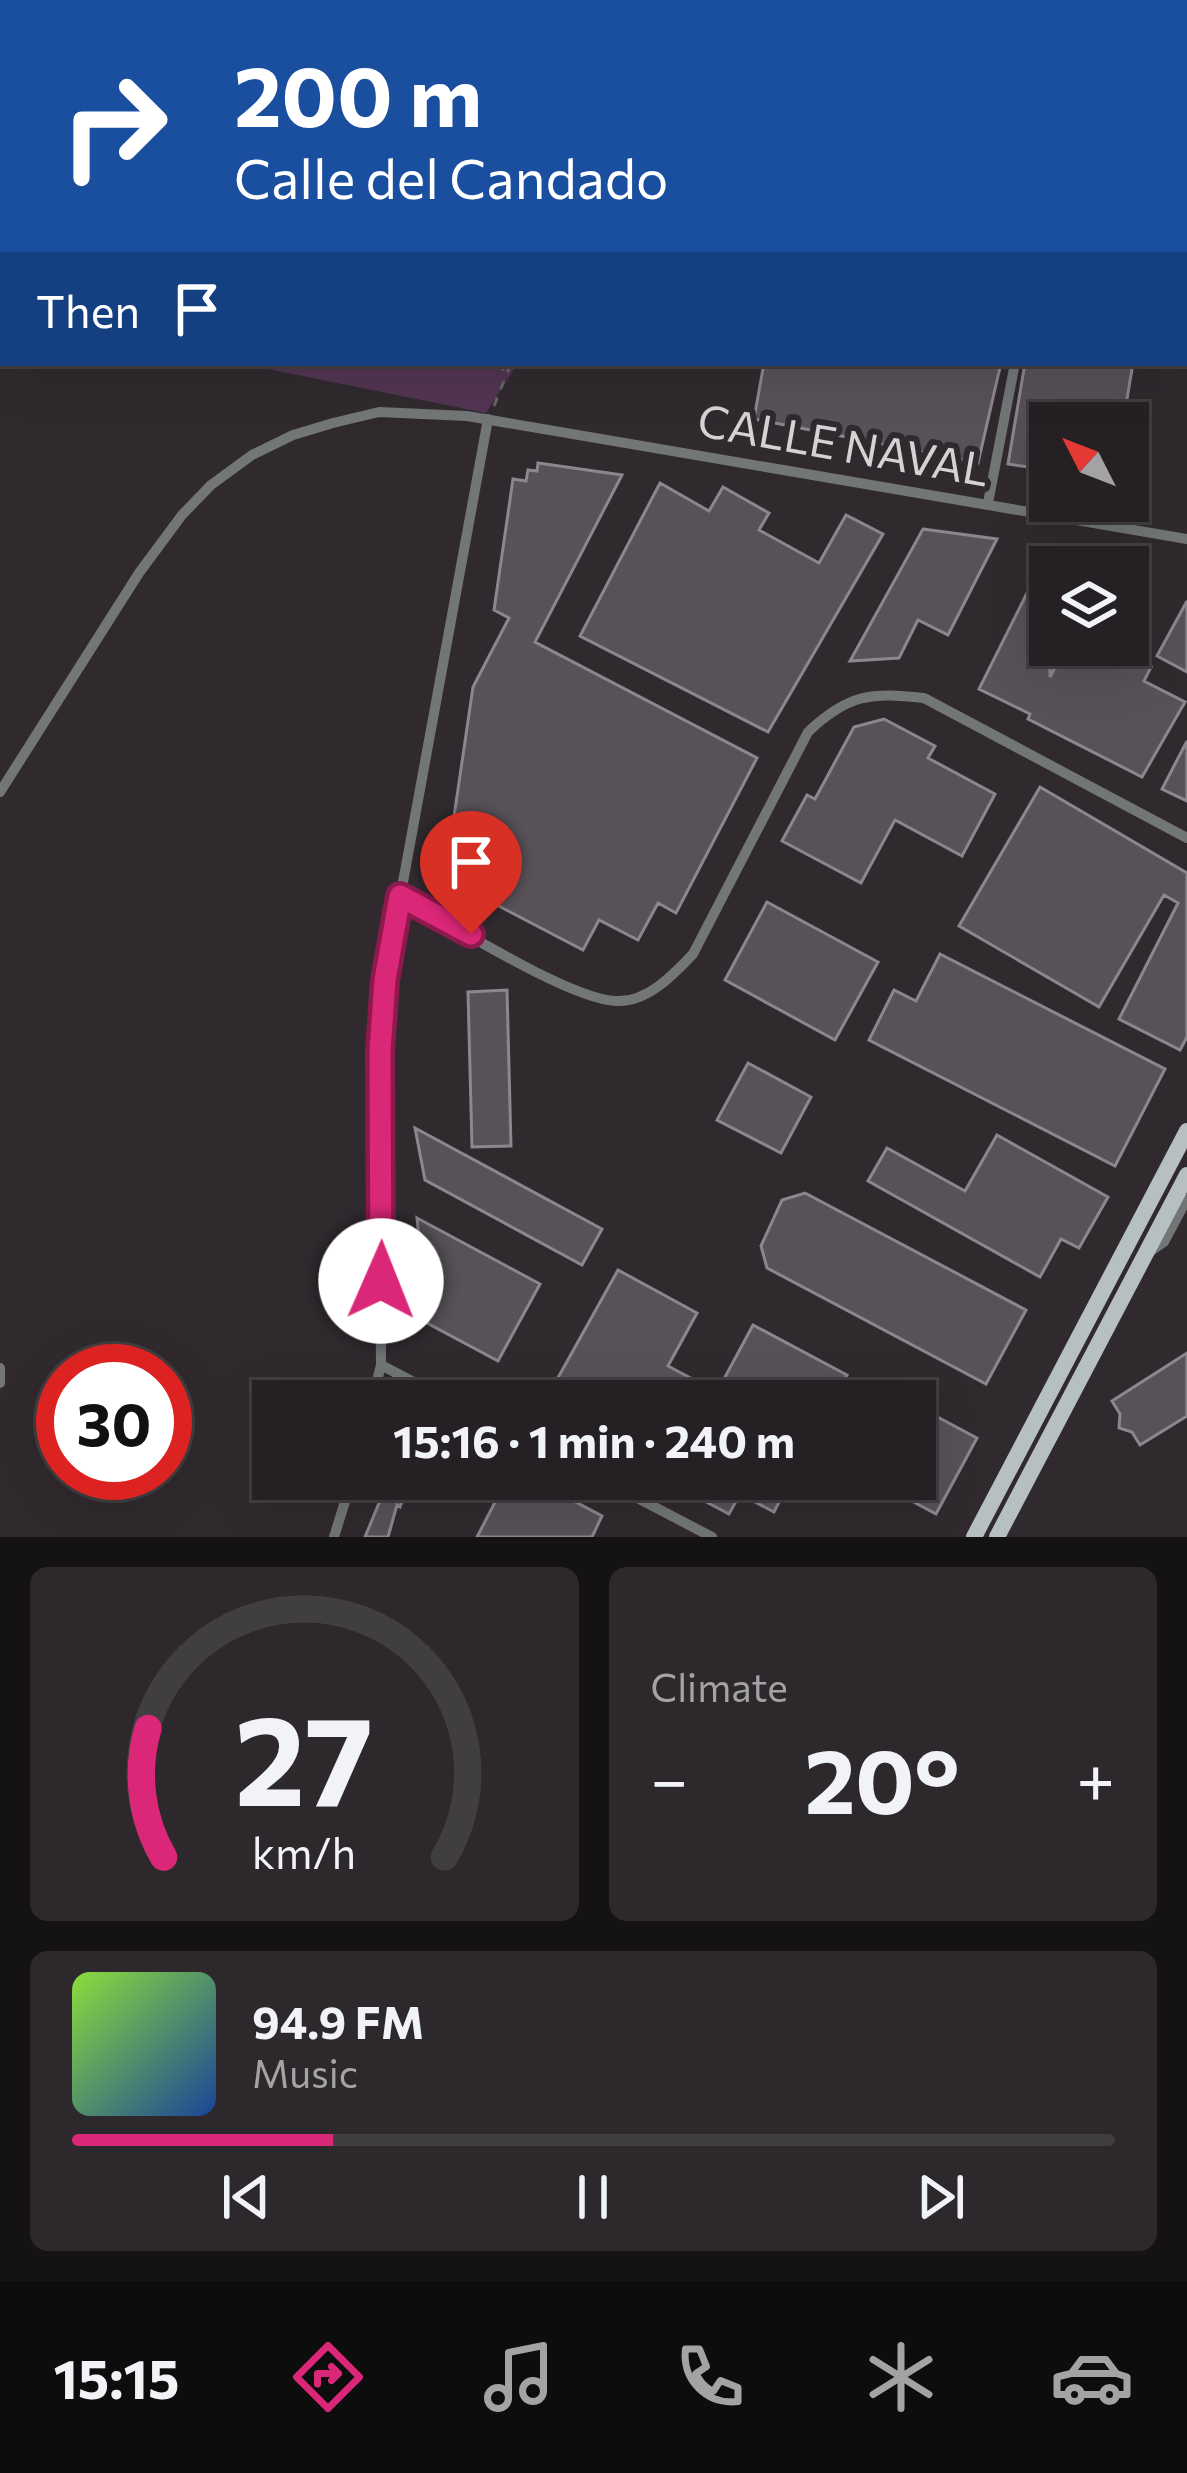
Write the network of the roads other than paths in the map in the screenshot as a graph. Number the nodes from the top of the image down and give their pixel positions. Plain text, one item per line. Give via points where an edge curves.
1 (1014, 366) edge
2 (488, 419) junction
3 (988, 503) junction
4 (1187, 539) edge
5 (2, 786) edge
6 (1187, 838) edge
7 (400, 896) junction
8 (1187, 1132) edge
9 (1187, 1175) edge
10 (1187, 1199) edge
11 (1145, 1255) junction
12 (381, 1365) junction
13 (0, 1368) edge
14 (377, 1380) edge
15 (410, 1380) edge
16 (0, 1383) edge
17 (345, 1500) edge
18 (641, 1500) edge
19 (334, 1537) edge
20 (712, 1537) edge
21 (974, 1537) edge
22 (997, 1537) edge

1 - 3 street
2 - 3 street, CALLE NAVAL
2 - 5 street, CALLE NAVAL via 379,412 293,435 211,485 139,573
2 - 7 street
3 - 4 street, CALLE NAVAL
6 - 7 street via 924,698 886,694 854,698 808,731 693,953 641,995 619,1002 578,992
7 - 12 street via 380,1051
8 - 21 main road
9 - 11 main road
10 - 11 street via 1164,1242
11 - 22 main road
12 - 14 street
12 - 15 street
13 - 16 street
17 - 19 street
18 - 20 street

